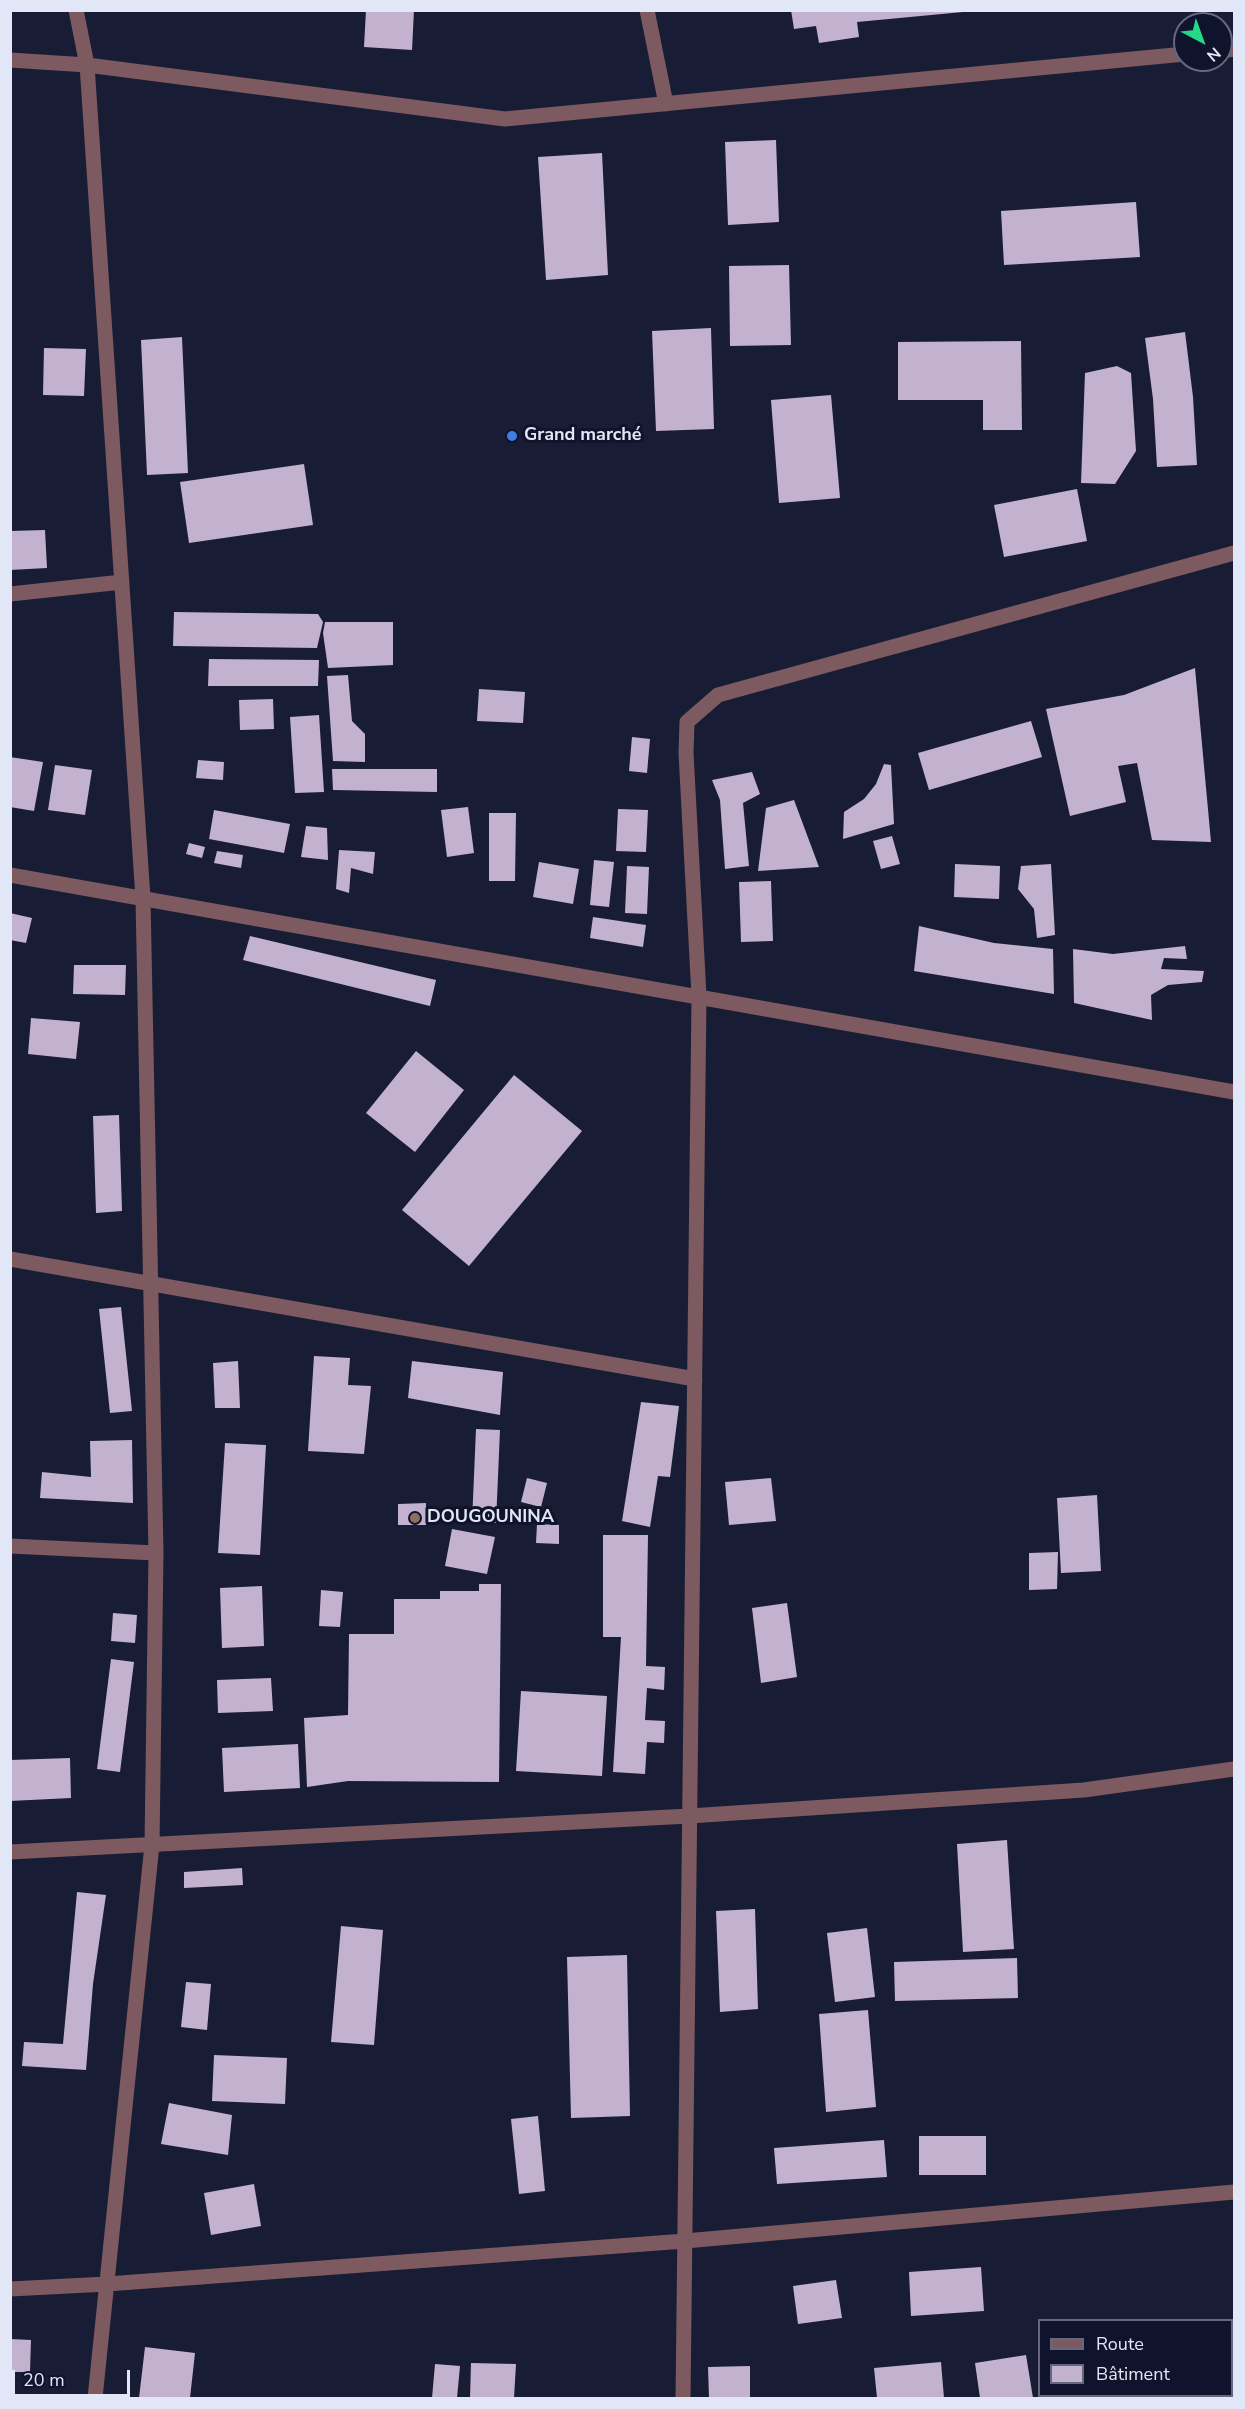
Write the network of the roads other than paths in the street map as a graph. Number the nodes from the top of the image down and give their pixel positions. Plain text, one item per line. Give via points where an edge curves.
1 (76, 10) edge
2 (646, 10) edge
3 (1173, 55) edge
4 (10, 60) edge
5 (87, 65) junction
6 (666, 104) junction
7 (1234, 553) edge
8 (122, 582) junction
9 (10, 594) edge
10 (10, 875) edge
11 (143, 898) junction
12 (699, 996) junction
13 (1234, 1092) edge
14 (10, 1259) edge
15 (151, 1285) junction
16 (695, 1379) junction
17 (10, 1546) edge
18 (156, 1552) junction
19 (1234, 1769) edge
20 (690, 1816) junction
21 (152, 1845) junction
22 (10, 1852) edge
23 (1234, 2192) edge
24 (685, 2241) junction
25 (107, 2284) junction
26 (10, 2289) edge
27 (95, 2398) edge
28 (683, 2398) edge

1 - 5 street
2 - 6 street
3 - 6 street
4 - 5 street
5 - 6 street via 505,119
5 - 8 street
7 - 12 street via 718,695 687,722
8 - 9 street
8 - 11 street
10 - 11 street
11 - 12 street
11 - 15 street
12 - 13 street
12 - 16 street
14 - 15 street
15 - 16 street
15 - 18 street
16 - 20 street
17 - 18 street
18 - 21 street
19 - 20 street via 1084,1790
20 - 21 street
20 - 24 street
21 - 22 street
21 - 25 street
23 - 24 street
24 - 25 street
24 - 28 street
25 - 26 street
25 - 27 street

